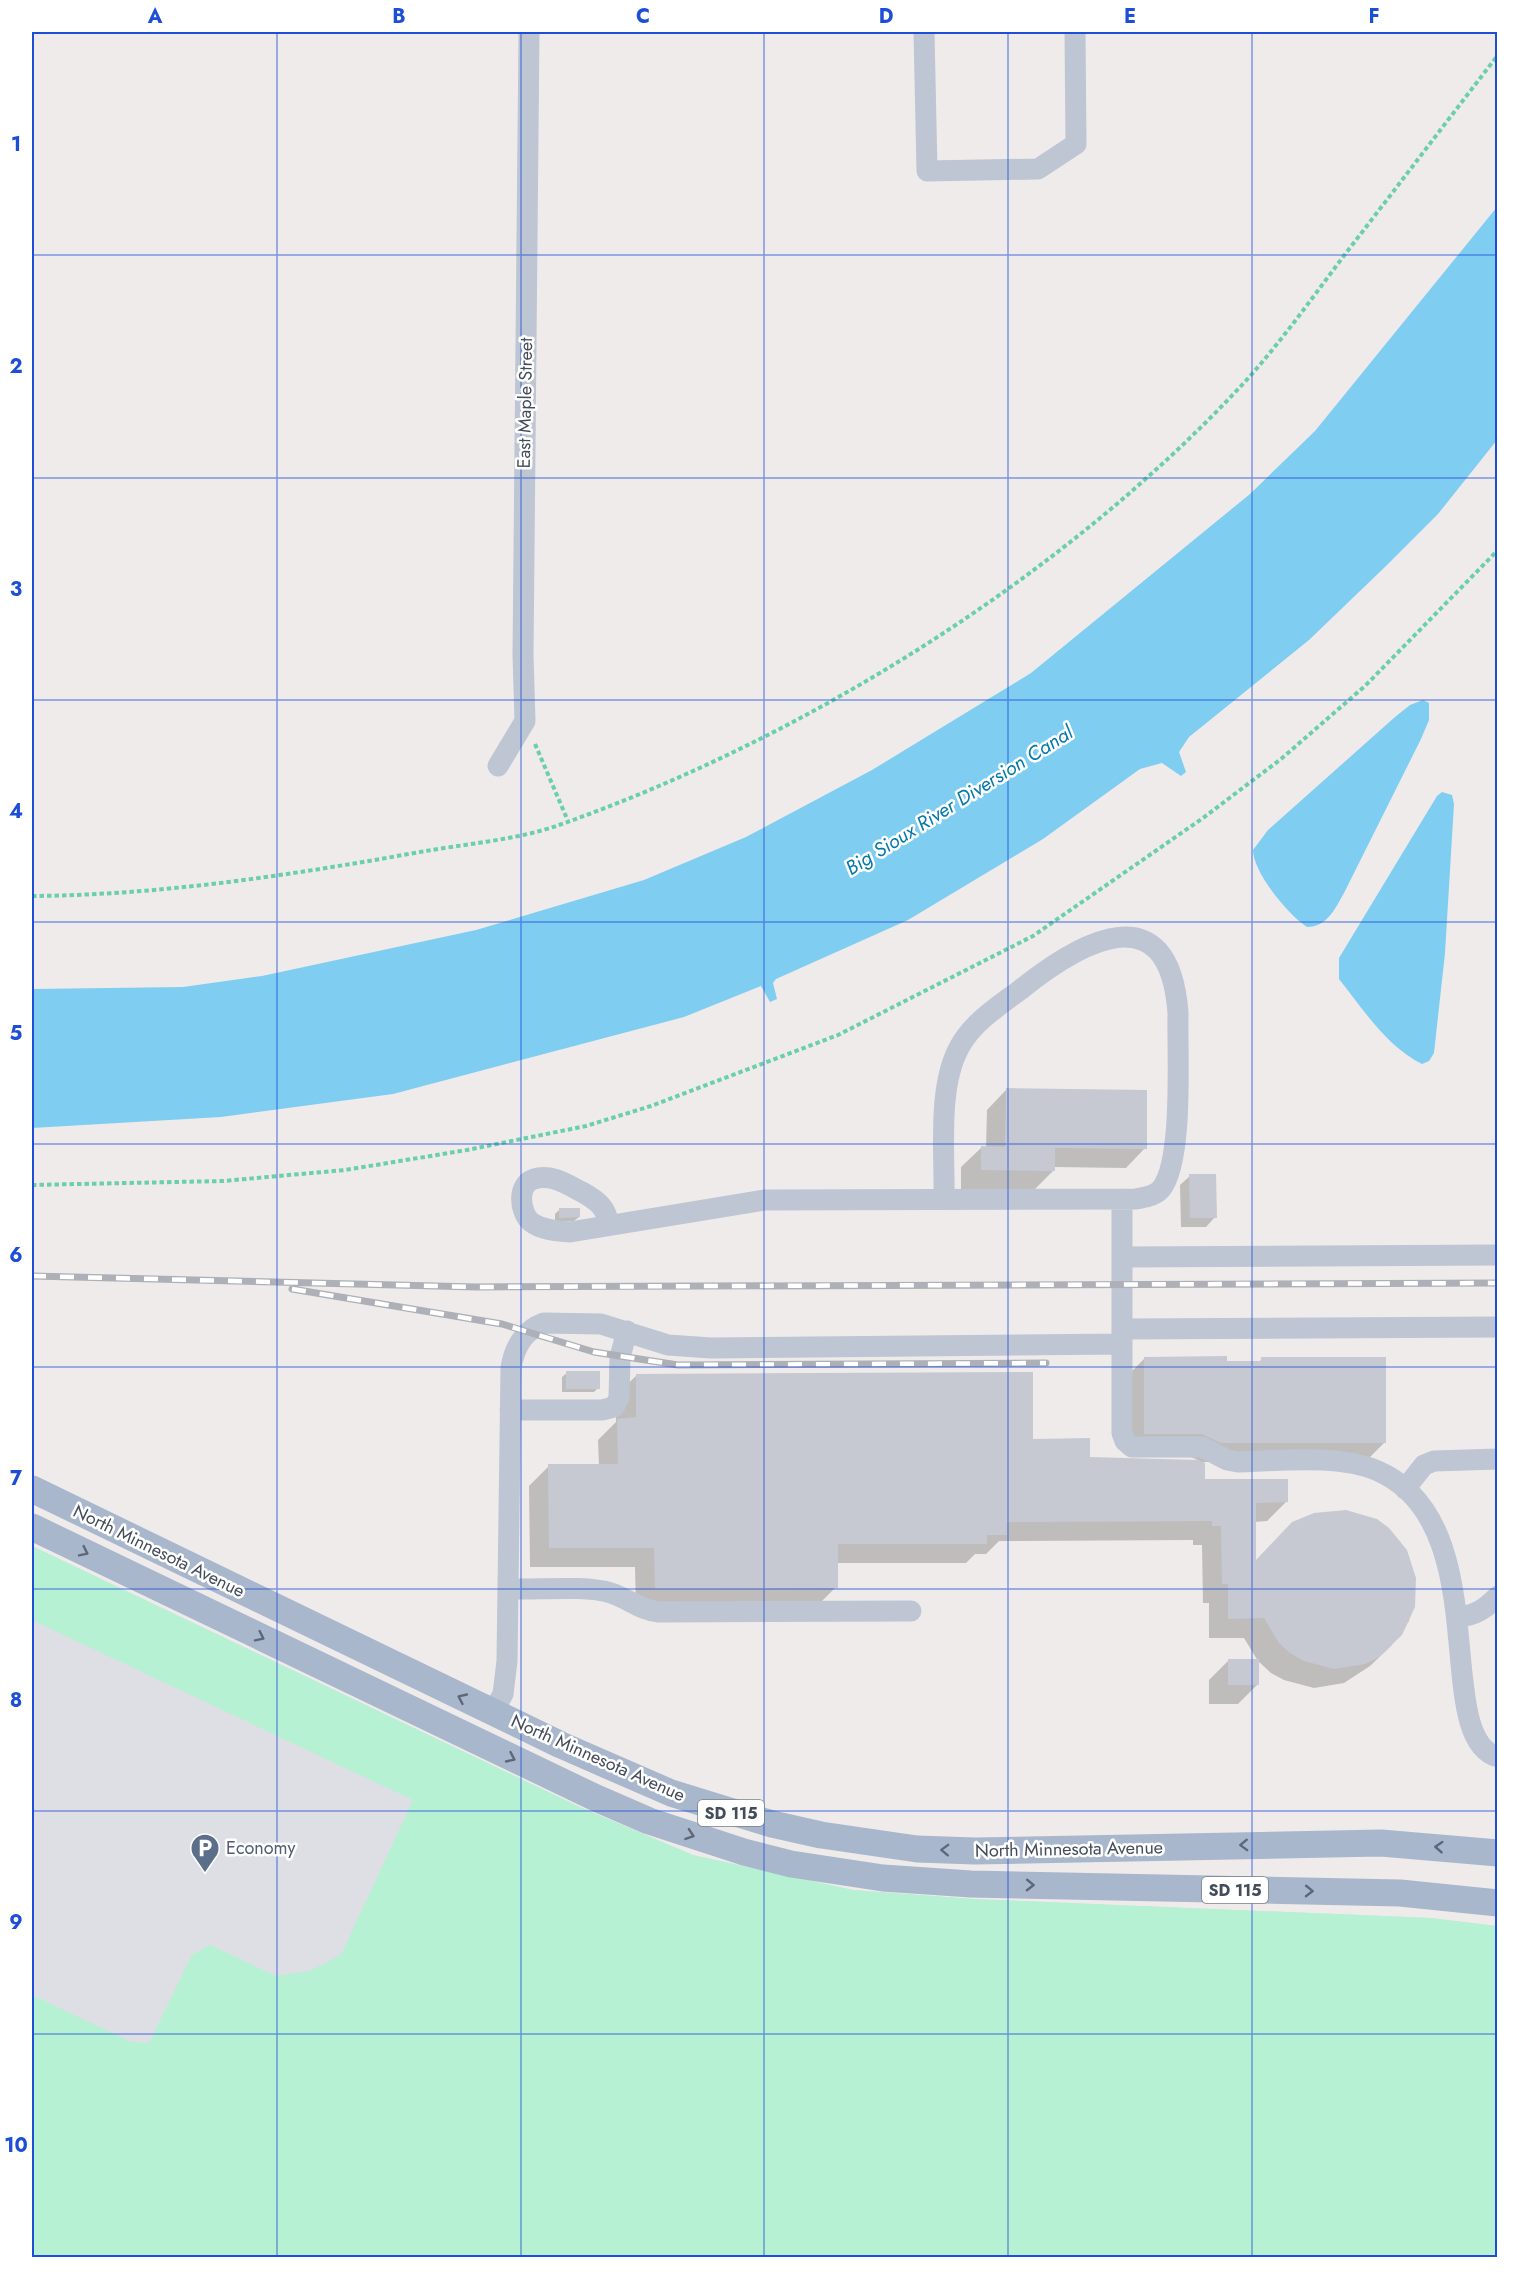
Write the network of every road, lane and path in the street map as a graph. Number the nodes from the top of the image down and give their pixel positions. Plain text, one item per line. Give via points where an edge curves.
1 (529, 32) edge
2 (924, 32) edge
3 (1075, 32) edge
4 (1497, 56) edge
5 (1497, 550) edge
6 (525, 721) junction
7 (498, 766) dead end
8 (568, 821) junction
9 (32, 896) edge
10 (32, 1185) edge
11 (944, 1199) junction
12 (1122, 1199) junction
13 (609, 1225) dead end
14 (1497, 1255) edge
15 (1122, 1257) junction
16 (1497, 1327) edge
17 (627, 1331) junction
18 (1122, 1337) junction
19 (510, 1410) junction
20 (1497, 1460) edge
21 (32, 1489) edge
22 (1405, 1489) junction
23 (32, 1527) edge
24 (508, 1589) junction
25 (1497, 1596) edge
26 (911, 1611) dead end
27 (1457, 1617) junction
28 (493, 1713) junction
29 (1497, 1757) edge
30 (1497, 1853) edge
31 (1497, 1903) edge

1 - 6 street, East Maple Street
2 - 3 street via 927,171 1038,169 1076,144
4 - 8 path via 1243,384 1156,470 1092,526 961,620 815,710 631,797
5 - 10 path via 1365,686 1281,759 1203,818 1033,936 838,1035 586,1126 467,1150 345,1170 223,1181
6 - 7 street
6 - 8 path
8 - 9 path via 500,838 334,867 106,896
11 - 12 street
11 - 12 street via 946,1090 960,1044 977,1024 1044,971 1072,952 1115,937 1150,943 1162,954 1176,993 1178,1013 1173,1163 1156,1194
11 - 13 street via 764,1200
12 - 15 street
14 - 15 street
15 - 18 street
16 - 18 street
17 - 18 street via 668,1345 711,1348
17 - 19 street via 620,1357 619,1398 614,1407
17 - 19 street via 601,1324 537,1325 519,1342 513,1354
18 - 22 street via 1122,1433 1132,1447 1202,1447 1238,1462 1319,1461 1358,1465 1378,1471
19 - 24 street
20 - 22 street via 1434,1461 1424,1466
28 -> 21 main road, North Minnesota Avenue / SD 115
22 - 27 street via 1426,1511 1438,1536 1450,1572
23 -> 31 main road, North Minnesota Avenue / SD 115 via 596,1798 650,1821 744,1852 839,1873 923,1882 1400,1893
24 - 26 street via 612,1593 648,1611 659,1612
24 - 28 street via 505,1682
25 - 27 street via 1470,1617
27 - 29 street via 1464,1700 1472,1735 1481,1749
30 -> 28 main road, North Minnesota Avenue / SD 115 via 1381,1844 975,1851 869,1843 772,1824 682,1796

